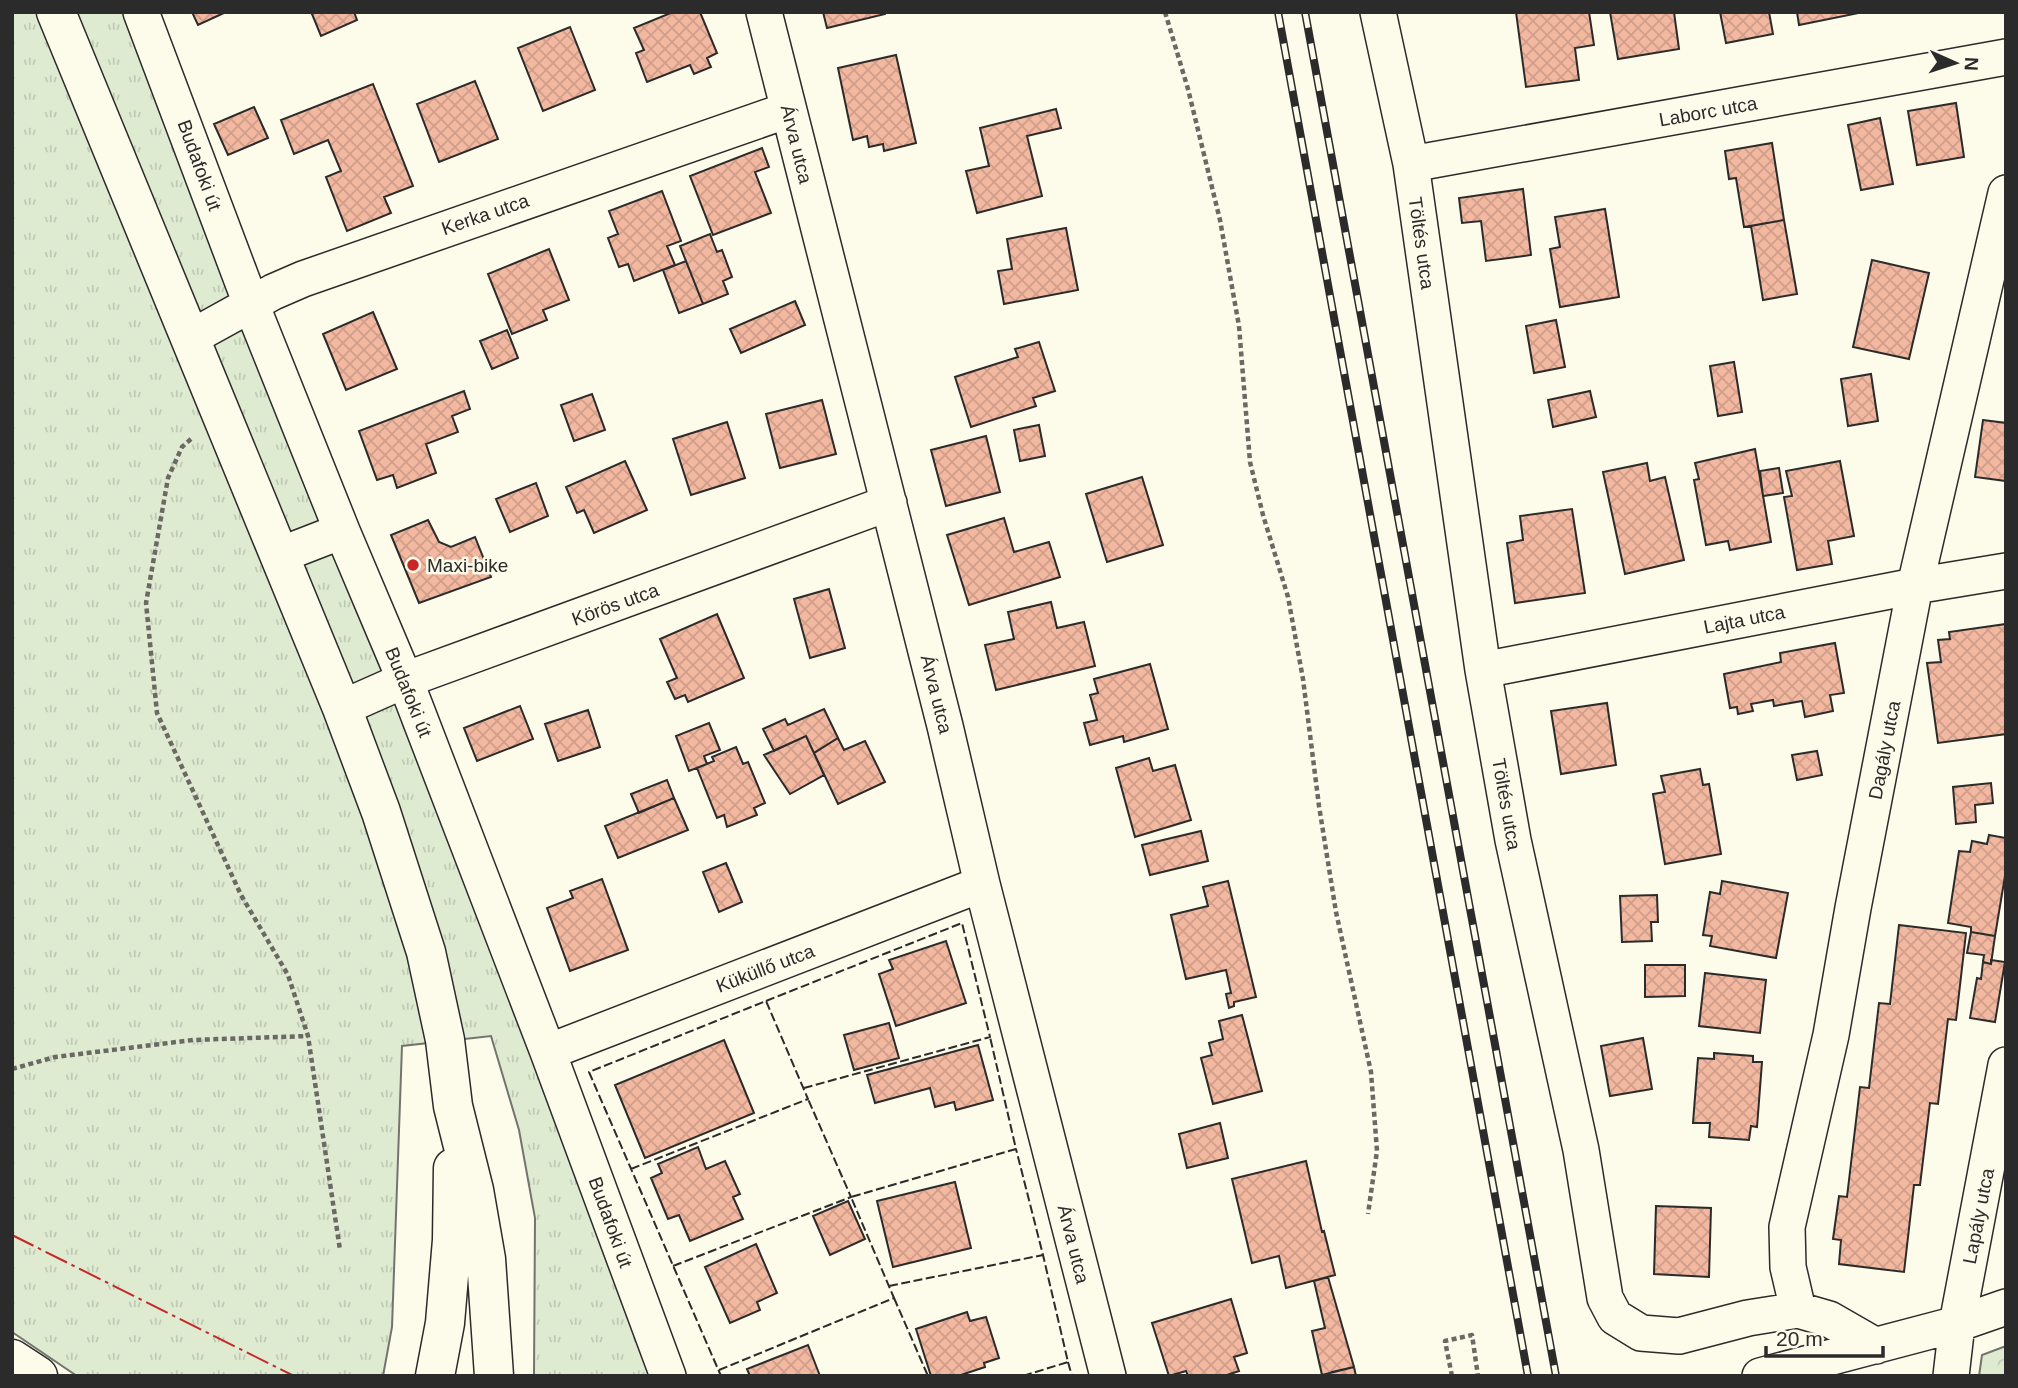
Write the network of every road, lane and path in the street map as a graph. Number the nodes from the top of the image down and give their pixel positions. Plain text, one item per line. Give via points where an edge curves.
1 (56, 12) edge
2 (141, 12) edge
3 (764, 12) edge
4 (1165, 12) edge
5 (1378, 12) edge
6 (2006, 57) edge
7 (788, 110) junction
8 (1411, 164) junction
9 (2006, 193) edge
10 (251, 304) junction
11 (190, 338) junction
12 (222, 414) junction
13 (889, 503) junction
14 (342, 531) junction
15 (280, 555) junction
16 (2006, 571) edge
17 (1915, 586) junction
18 (1483, 670) junction
19 (405, 680) junction
20 (342, 708) junction
21 (982, 884) junction
22 (308, 1036) junction
23 (548, 1052) junction
24 (2006, 1065) edge
25 (12, 1069) edge
26 (453, 1106) junction
27 (1368, 1214) dead end
28 (340, 1250) dead end
29 (2006, 1307) edge
30 (1798, 1310) junction
31 (1957, 1325) junction
32 (1876, 1346) junction
33 (12, 1359) edge
34 (38, 1376) edge
35 (435, 1376) edge
36 (494, 1376) edge
37 (668, 1376) edge
38 (1108, 1376) edge
39 (1452, 1376) edge
40 (1478, 1376) edge
41 (1760, 1376) edge
42 (1951, 1376) edge

1 - 11 main road
2 - 10 street, Budafoki út
3 - 7 street, Árva utca
4 - 27 path via 1220,219 1239,326 1250,462 1288,597 1336,912 1371,1072 1377,1151
5 - 8 street, Töltés utca
6 - 8 street, Laborc utca
7 - 10 street, Kerka utca via 303,279
7 - 13 street, Árva utca
8 - 18 street, Töltés utca
9 - 17 street, Dagály utca
10 - 11 street, Kerka utca
10 - 14 street, Budafoki út
11 - 12 main road
12 - 15 main road
12 - 22 path via 182,447 168,478 146,603 157,713 241,895 288,975
13 - 19 street, Körös utca
13 - 21 street, Árva utca
14 - 15 street
14 - 19 street, Budafoki út
15 - 20 main road
16 - 17 street, Lajta utca
17 - 18 street, Lajta utca
17 - 30 street, Dagály utca via 1831,1035 1787,1227 1788,1267
18 - 30 street, Töltés utca via 1513,840 1581,1150 1605,1298 1615,1317 1642,1333 1679,1336
19 - 20 street, Körös utca
19 - 23 street, Budafoki út
20 - 26 main road via 426,952
21 - 23 street, Küküllő utca
21 - 38 street, Árva utca
22 - 25 path via 193,1040 55,1057
22 - 28 path
23 - 37 street, Budafoki út
24 - 31 street, Lapály utca
26 - 35 main road via 452,1240
26 - 36 main road via 486,1259
29 - 31 street
30 - 32 street, Töltés utca via 1829,1319
31 - 32 street
31 - 42 street, Lapály utca
32 - 41 street
33 - 34 main road
39 - 40 path via 1446,1341 1472,1335

